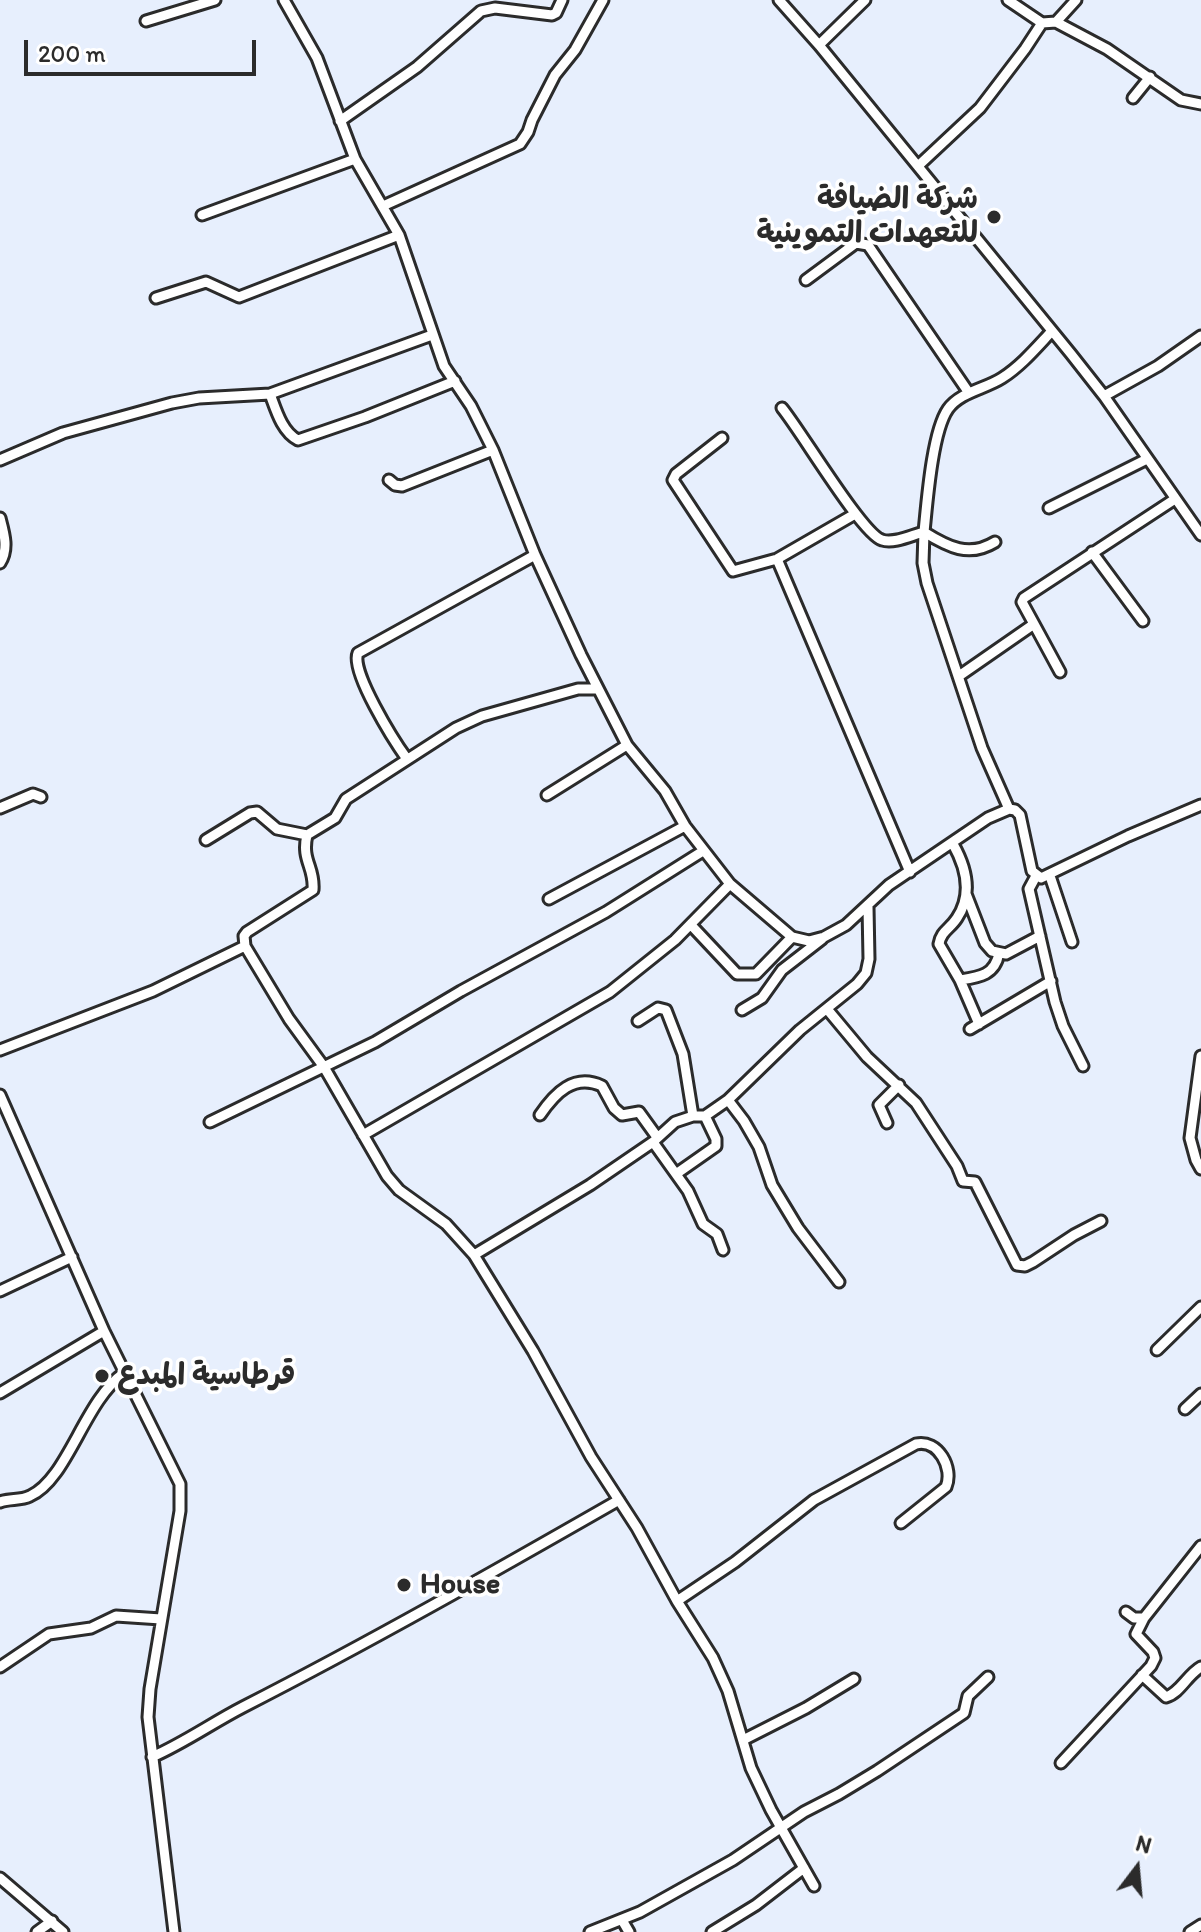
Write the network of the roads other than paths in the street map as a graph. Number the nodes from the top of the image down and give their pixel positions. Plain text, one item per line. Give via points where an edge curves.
1 (215, 0) edge
2 (284, 0) edge
3 (562, 0) edge
4 (603, 0) edge
5 (779, 0) edge
6 (865, 0) edge
7 (1008, 0) edge
8 (1076, 0) edge
9 (146, 21) dead end
10 (1056, 22) junction
11 (1042, 23) junction
12 (819, 45) junction
13 (1150, 77) junction
14 (1133, 98) dead end
15 (1201, 104) edge
16 (340, 121) junction
17 (355, 159) junction
18 (918, 166) junction
19 (383, 206) junction
20 (202, 215) dead end
21 (399, 235) junction
22 (806, 280) dead end
23 (156, 298) dead end
24 (1052, 331) junction
25 (432, 335) junction
26 (1201, 336) edge
27 (455, 381) junction
28 (969, 393) junction
29 (270, 394) junction
30 (1104, 396) junction
31 (782, 408) dead end
32 (722, 438) dead end
33 (493, 450) junction
34 (1147, 459) junction
35 (0, 460) edge
36 (389, 480) dead end
37 (1175, 499) junction
38 (1049, 508) dead end
39 (855, 514) junction
40 (0, 518) edge
41 (924, 532) junction
42 (1201, 535) edge
43 (995, 542) dead end
44 (1092, 552) junction
45 (535, 555) junction
46 (777, 559) junction
47 (0, 563) edge
48 (1143, 621) dead end
49 (1034, 624) junction
50 (1060, 672) dead end
51 (959, 676) junction
52 (598, 689) junction
53 (627, 745) junction
54 (407, 759) junction
55 (547, 795) dead end
56 (41, 797) dead end
57 (1201, 805) edge
58 (0, 808) edge
59 (1009, 809) junction
60 (685, 826) junction
61 (307, 835) junction
62 (206, 840) dead end
63 (953, 844) junction
64 (703, 851) junction
65 (910, 872) junction
66 (1036, 876) junction
67 (1050, 876) junction
68 (730, 884) junction
69 (966, 894) junction
70 (549, 899) dead end
71 (868, 907) junction
72 (691, 925) junction
73 (1040, 936) junction
74 (792, 937) junction
75 (824, 937) junction
76 (1072, 942) dead end
77 (245, 946) junction
78 (999, 953) junction
79 (756, 974) junction
80 (773, 980) junction
81 (960, 980) junction
82 (1051, 981) junction
83 (827, 1009) junction
84 (742, 1010) dead end
85 (638, 1021) dead end
86 (0, 1050) edge
87 (1201, 1059) edge
88 (1083, 1066) dead end
89 (324, 1067) junction
90 (899, 1085) junction
91 (0, 1095) edge
92 (728, 1100) junction
93 (540, 1115) dead end
94 (693, 1116) junction
95 (705, 1116) junction
96 (210, 1122) dead end
97 (887, 1123) dead end
98 (363, 1135) junction
99 (655, 1139) junction
100 (1201, 1169) edge
101 (676, 1174) junction
102 (1101, 1221) dead end
103 (723, 1250) dead end
104 (474, 1255) junction
105 (72, 1257) junction
106 (839, 1282) dead end
107 (0, 1291) edge
108 (1201, 1307) edge
109 (104, 1331) junction
110 (1157, 1350) dead end
111 (124, 1373) junction
112 (0, 1393) edge
113 (1201, 1394) edge
114 (1185, 1409) dead end
115 (619, 1500) junction
116 (0, 1502) edge
117 (901, 1523) dead end
118 (1201, 1546) edge
119 (677, 1601) junction
120 (1126, 1612) dead end
121 (1144, 1618) junction
122 (161, 1619) junction
123 (0, 1667) edge
124 (1201, 1667) edge
125 (1142, 1675) junction
126 (988, 1677) dead end
127 (854, 1679) dead end
128 (743, 1740) junction
129 (152, 1757) junction
130 (1061, 1763) dead end
131 (780, 1827) junction
132 (804, 1868) junction
133 (0, 1878) edge
134 (814, 1886) dead end
135 (622, 1920) junction
136 (52, 1921) junction
137 (1201, 1925) edge
138 (37, 1932) edge
139 (63, 1932) edge
140 (174, 1932) edge
141 (590, 1932) edge
142 (629, 1932) edge
143 (712, 1932) edge
144 (1190, 1932) edge

1 - 9 street
2 - 16 street via 317,58
3 - 16 street via 552,15 481,11 417,67
4 - 19 street via 555,75 520,144
5 - 12 street
6 - 12 street
7 - 11 street
8 - 10 street
10 - 11 street
10 - 13 street
11 - 18 street via 980,108
12 - 18 street
13 - 14 street
13 - 15 street via 1181,100
16 - 17 street
17 - 19 street
17 - 20 street
18 - 24 street
19 - 21 street
21 - 23 street via 239,297 206,282
21 - 25 street
22 - 28 street via 856,243 868,245
24 - 28 street via 1001,379
24 - 30 street
25 - 27 street
25 - 29 street
26 - 30 street
27 - 29 street via 298,440 279,417
27 - 33 street
28 - 41 street via 942,420
29 - 35 street via 172,403 63,433
30 - 34 street
31 - 39 street
32 - 46 street via 676,474 673,483 733,571
33 - 36 street via 402,486
33 - 45 street
34 - 37 street
34 - 38 street
37 - 42 street
37 - 44 street
39 - 41 street via 880,540
39 - 46 street
40 - 47 street via 5,540
41 - 43 street via 971,551
41 - 51 street via 927,583
44 - 48 street
44 - 49 street via 1024,598
45 - 52 street
45 - 54 street via 355,657
46 - 65 street
49 - 50 street
49 - 51 street
51 - 59 street
52 - 53 street
52 - 54 street via 578,689 482,716
53 - 55 street
53 - 60 street via 665,791
54 - 61 street via 346,799 335,818
56 - 58 street via 33,794
57 - 67 street
59 - 63 street
59 - 66 street via 1020,815
60 - 64 street
60 - 70 street
61 - 62 street via 277,829 257,812
61 - 77 street via 304,852 313,890 247,932
63 - 65 street
63 - 69 street via 963,862
64 - 68 street
64 - 89 street via 606,912
65 - 71 street
66 - 67 street
66 - 73 street via 1029,889
67 - 76 street
68 - 72 street
68 - 74 street
69 - 78 street via 985,943
69 - 81 street via 939,944
71 - 75 street
71 - 83 street via 866,973
72 - 79 street via 737,974
72 - 98 street via 610,992
73 - 78 street
73 - 82 street
74 - 75 street
74 - 79 street
75 - 80 street
77 - 86 street via 153,991
77 - 89 street
78 - 81 street via 987,975
79 - 80 street
80 - 84 street via 762,998
81 - 82 street via 974,1026
82 - 88 street via 1063,1026
83 - 90 street
83 - 92 street
85 - 94 street via 658,1008 666,1010 683,1054
87 - 100 street via 1190,1138
89 - 96 street
89 - 98 street
90 - 97 street via 879,1105
90 - 102 street via 932,1126 963,1181 975,1182 1017,1265 1025,1266
91 - 105 street
92 - 95 street
92 - 106 street via 759,1147 772,1185 798,1228
93 - 99 street via 557,1093 591,1082 602,1086 622,1115 639,1112
94 - 95 street
94 - 99 street via 675,1122
95 - 101 street via 716,1146
98 - 104 street via 399,1190 446,1224
99 - 101 street
99 - 104 street
101 - 103 street
104 - 115 street
105 - 107 street
105 - 109 street
108 - 110 street
109 - 111 street
109 - 112 street
111 - 116 street via 95,1406 54,1477 31,1496
111 - 122 street via 180,1484
113 - 114 street
115 - 119 street
115 - 129 street
117 - 119 street via 950,1478 950,1469 924,1442 814,1500
118 - 121 street
119 - 128 street via 721,1674
120 - 121 street
121 - 125 street via 1136,1634 1155,1658
122 - 123 street via 116,1616 91,1628 49,1634
122 - 129 street via 148,1717
124 - 125 street via 1166,1697
125 - 130 street
126 - 131 street via 952,1722
127 - 128 street
128 - 131 street
129 - 140 street
131 - 132 street
131 - 135 street via 733,1860
132 - 134 street
132 - 143 street
133 - 136 street
135 - 141 street
135 - 142 street
136 - 138 street
136 - 139 street
137 - 144 street

